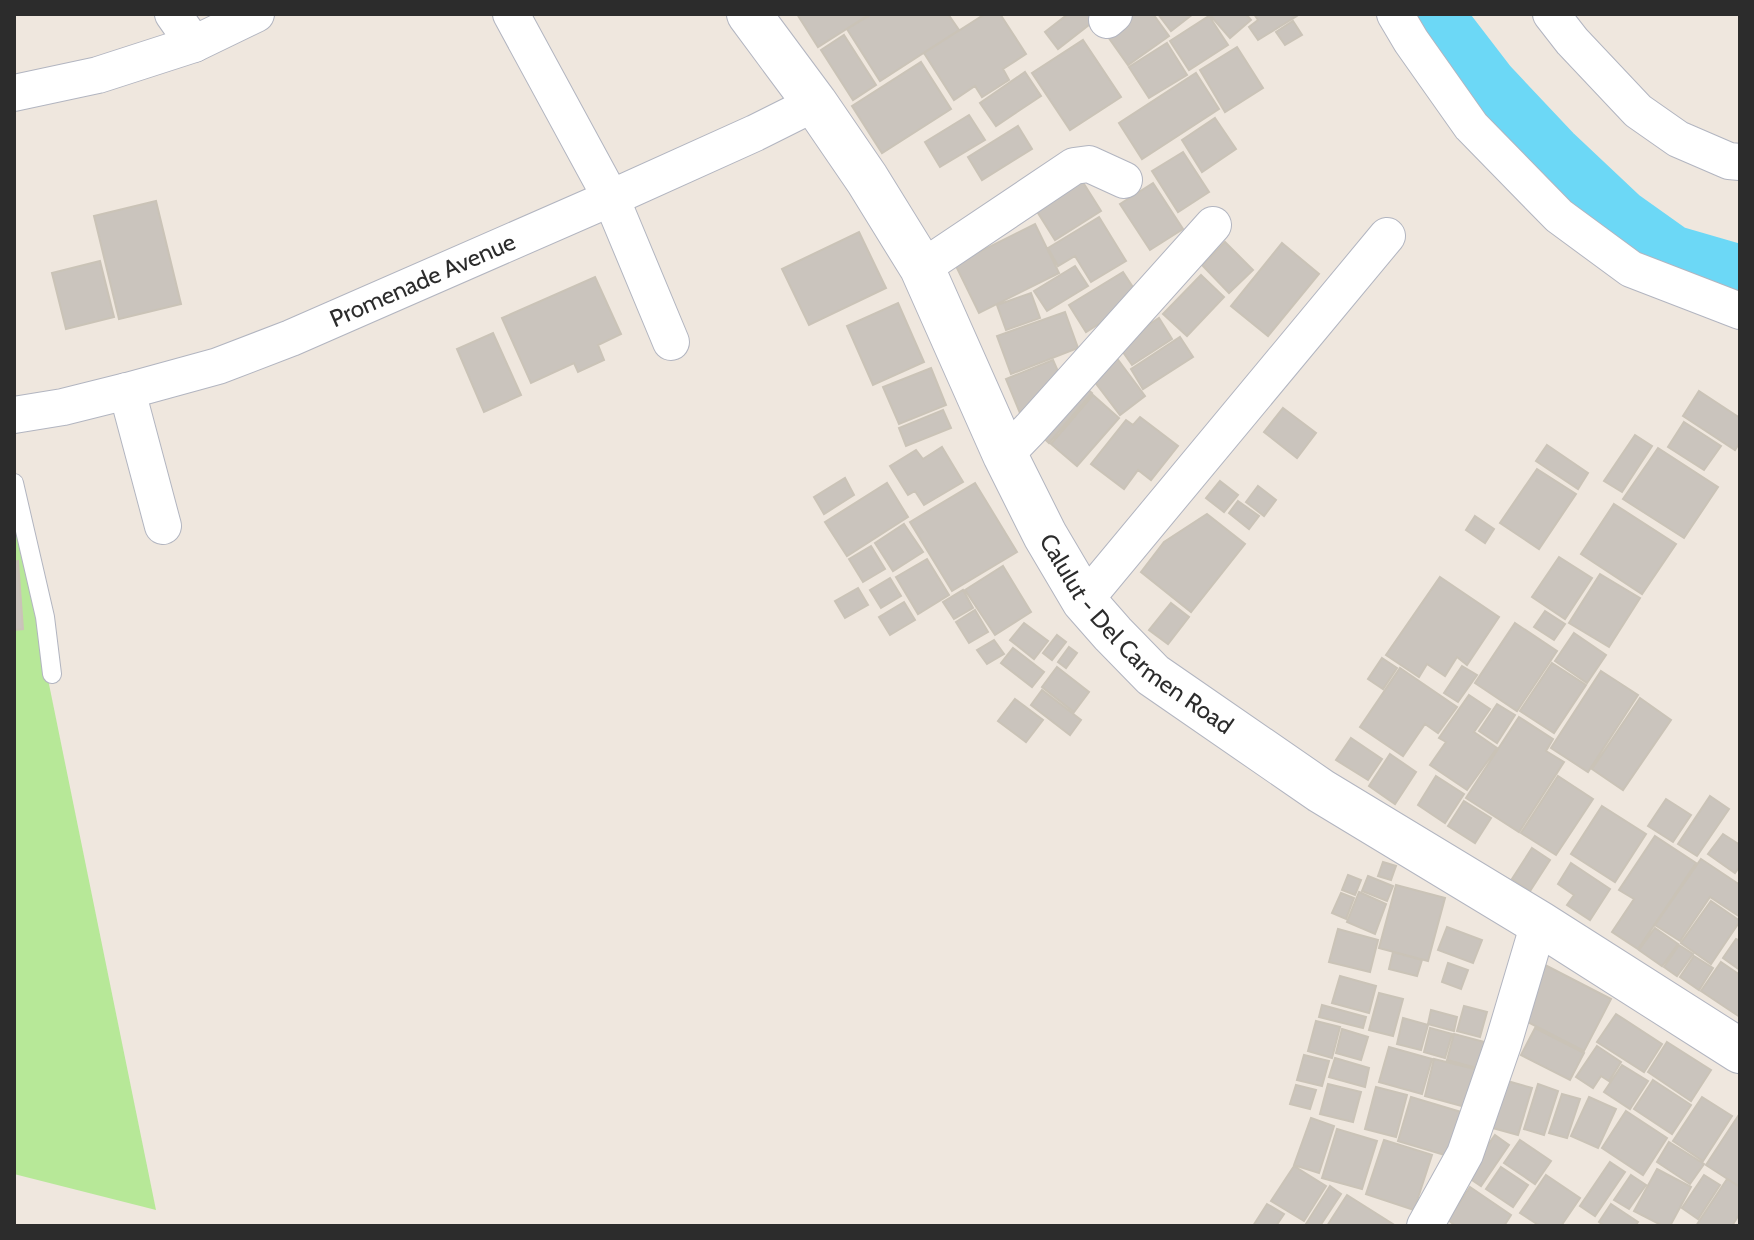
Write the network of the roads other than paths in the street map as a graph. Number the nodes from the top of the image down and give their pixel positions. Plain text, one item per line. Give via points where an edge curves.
1 (173, 14) edge
2 (256, 14) edge
3 (511, 14) edge
4 (750, 14) edge
5 (1395, 14) edge
6 (1551, 14) edge
7 (194, 44) junction
8 (14, 93) edge
9 (815, 103) junction
10 (1740, 162) edge
11 (1124, 180) dead end
12 (611, 198) junction
13 (1213, 225) dead end
14 (1387, 236) dead end
15 (922, 268) junction
16 (1740, 311) edge
17 (671, 342) dead end
18 (127, 391) junction
19 (14, 415) edge
20 (1005, 455) junction
21 (14, 483) edge
22 (163, 526) dead end
23 (1084, 601) junction
24 (52, 674) dead end
25 (1539, 923) junction
26 (1740, 1051) edge
27 (1425, 1226) edge

1 - 7 street
2 - 7 street
3 - 12 street
4 - 9 main road, Calulut - Del Carmen Road
5 - 16 street via 1471,126 1559,216 1631,269
6 - 10 street via 1638,111 1678,139
7 - 8 street via 98,75
9 - 12 street, Promenade Avenue
9 - 15 main road, Calulut - Del Carmen Road
11 - 15 street via 1089,164 1074,166
12 - 17 street
12 - 18 street, Promenade Avenue via 291,338 218,366
13 - 20 street
14 - 23 street
15 - 20 main road, Calulut - Del Carmen Road
18 - 19 street, Promenade Avenue
18 - 22 street
20 - 23 main road, Calulut - Del Carmen Road
21 - 24 lane via 45,617
23 - 25 main road, Calulut - Del Carmen Road via 1153,675 1194,705 1321,791
25 - 26 main road, Calulut - Del Carmen Road
25 - 27 street via 1465,1154

